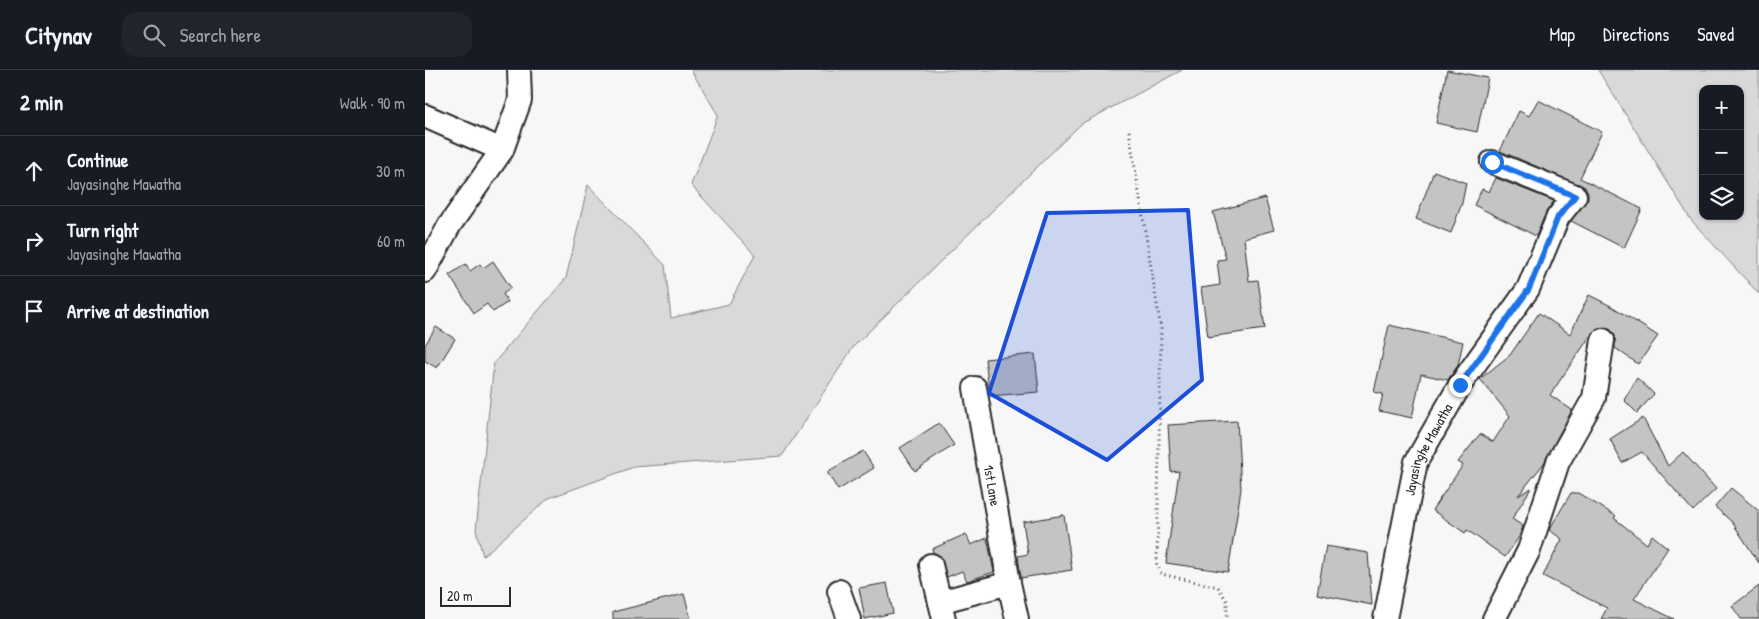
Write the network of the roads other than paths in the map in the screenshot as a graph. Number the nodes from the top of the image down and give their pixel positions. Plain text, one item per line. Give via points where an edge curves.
1 (519, 70) edge
2 (425, 116) edge
3 (502, 150) junction
4 (1492, 162) dead end
5 (425, 271) edge
6 (1603, 340) dead end
7 (975, 388) dead end
8 (931, 565) dead end
9 (1009, 583) junction
10 (839, 591) dead end
11 (942, 611) edge
12 (849, 619) edge
13 (1017, 619) edge
14 (1385, 619) edge
15 (1494, 619) edge

1 - 3 street via 520,100
2 - 3 street
3 - 5 street via 449,226
4 - 14 street, Jayasinghe Mawatha via 1575,196 1558,217 1529,289 1460,385 1416,462
6 - 15 street via 1594,398 1558,462 1529,550
7 - 9 street, 1st Lane
8 - 11 street
9 - 11 street
9 - 13 street, 1st Lane
10 - 12 street

